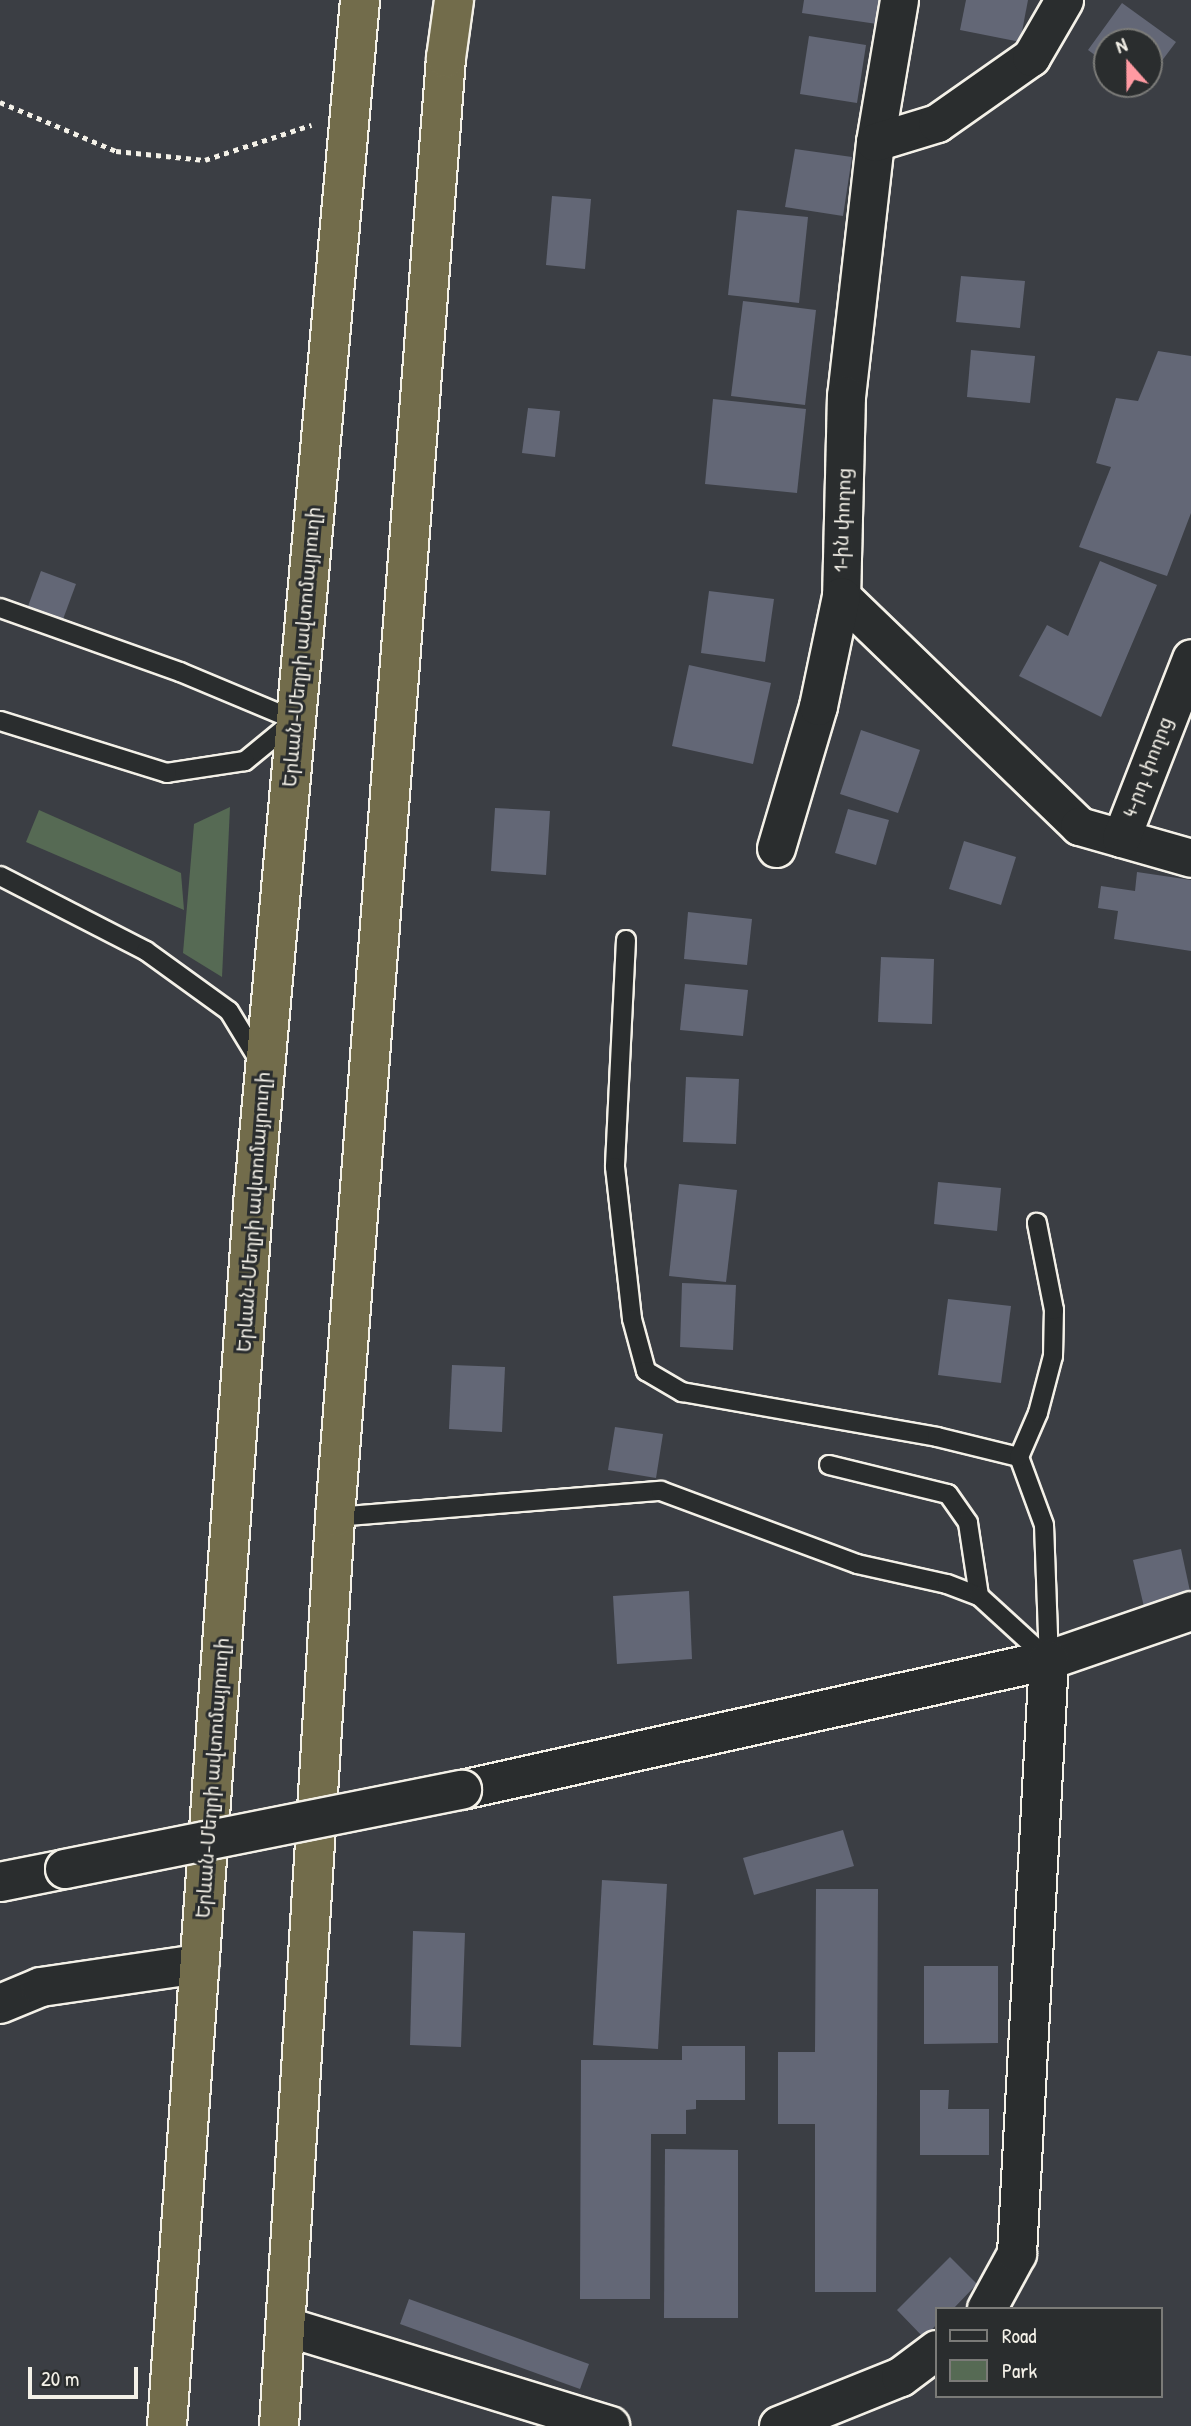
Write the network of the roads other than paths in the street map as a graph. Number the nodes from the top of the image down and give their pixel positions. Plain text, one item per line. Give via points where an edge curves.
1 (360, 0) edge
2 (454, 0) edge
3 (899, 0) edge
4 (1063, 0) edge
5 (875, 142) junction
6 (841, 596) junction
7 (0, 608) edge
8 (1191, 658) edge
9 (295, 720) junction
10 (0, 721) edge
11 (1121, 838) junction
12 (776, 848) dead end
13 (1191, 858) edge
14 (0, 876) edge
15 (626, 940) dead end
16 (265, 1070) junction
17 (1037, 1223) dead end
18 (1019, 1457) junction
19 (829, 1465) dead end
20 (335, 1517) junction
21 (979, 1597) junction
22 (1191, 1611) edge
23 (1049, 1660) junction
24 (0, 1882) edge
25 (199, 1964) junction
26 (0, 2004) edge
27 (988, 2307) edge
28 (287, 2327) junction
29 (936, 2351) edge
30 (167, 2426) edge
31 (279, 2426) edge
32 (610, 2426) edge
33 (779, 2426) edge

1 - 9 highway, Երևան-Մեղրի ավտոմայրուղի
2 - 20 highway
3 - 5 street, 1-ին փողոց
4 - 5 street via 1031,57 937,123
5 - 6 street, 1-ին փողոց via 846,395
6 - 11 street, 1-ին փողոց via 1079,826
6 - 12 street via 818,706
7 - 9 lane via 180,672
8 - 11 street, 4-րդ փողոց
9 - 10 lane via 245,761 167,773
9 - 16 highway, Երևան-Մեղրի ավտոմայրուղի
11 - 13 street, 1-ին փողոց
14 - 16 lane via 146,951 188,981 229,1012
15 - 18 lane via 615,1167 632,1319 646,1371 682,1392 937,1437
16 - 25 highway, Երևան-Մեղրի ավտոմայրուղի
17 - 18 lane via 1054,1310 1053,1356 1038,1413
18 - 23 lane via 1044,1525
19 - 21 lane via 948,1494 968,1523
20 - 21 lane via 661,1491 857,1564 947,1584
20 - 28 highway
21 - 23 lane
22 - 23 street
23 - 24 street, bridge via 462,1790
23 - 27 street via 1017,2254
25 - 26 street via 41,1987
25 - 30 highway, Երևան-Մեղրի ավտոմայրուղի
28 - 31 highway
28 - 32 street
29 - 33 street via 901,2377

